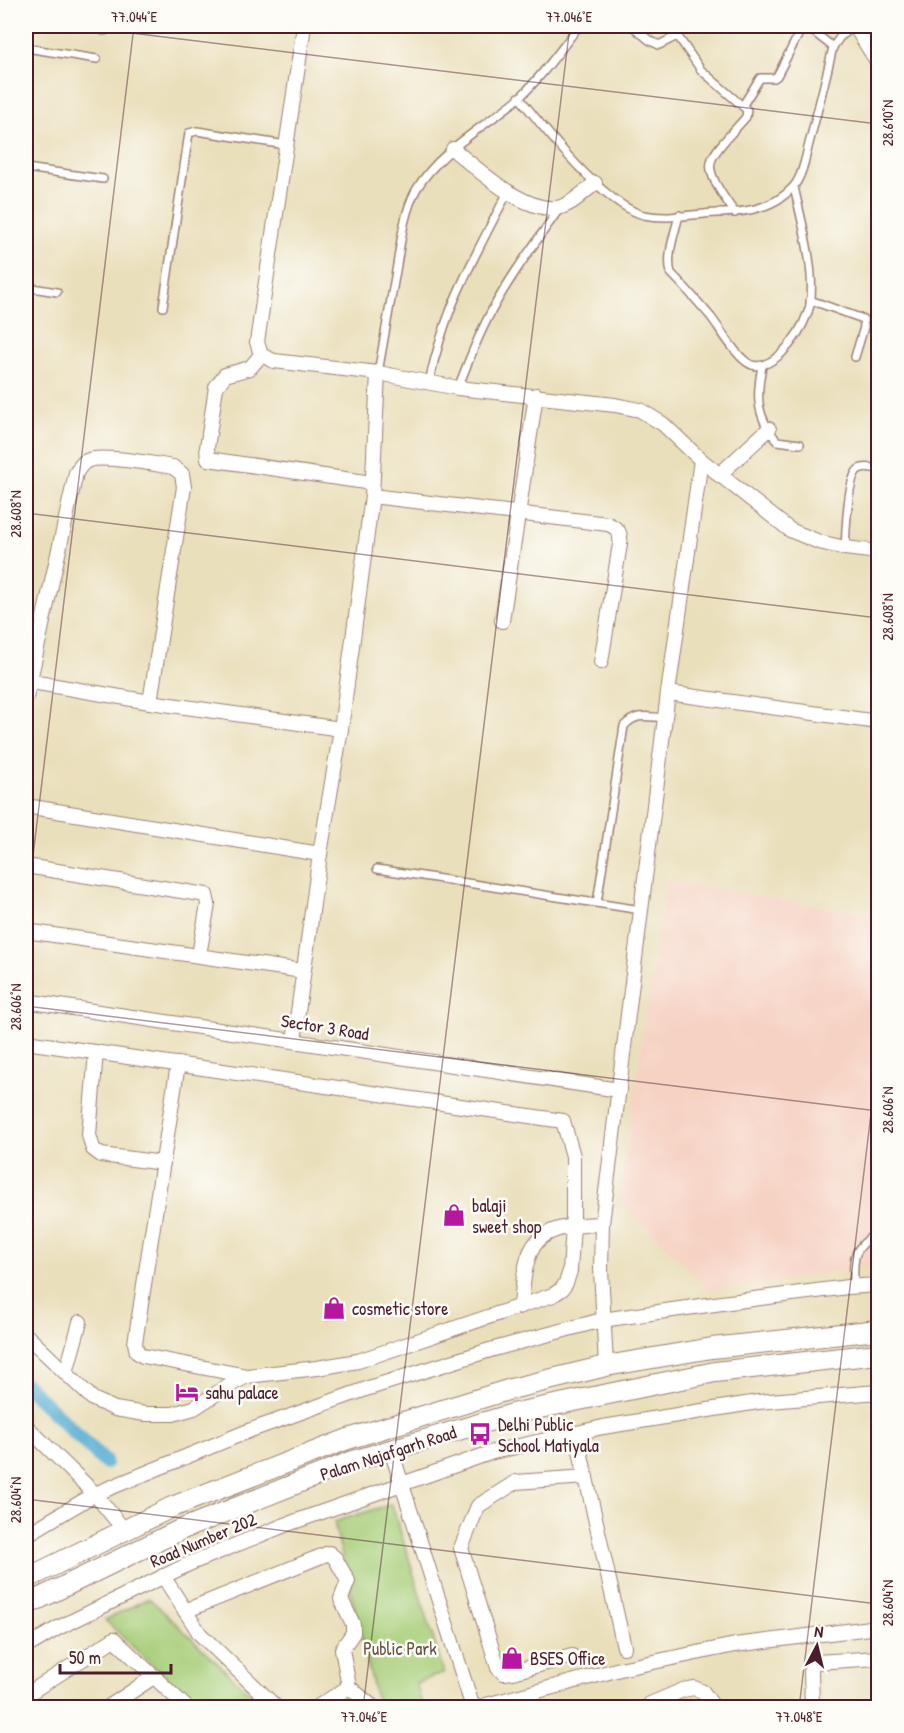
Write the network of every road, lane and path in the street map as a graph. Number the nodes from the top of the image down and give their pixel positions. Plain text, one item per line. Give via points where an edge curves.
1 (304, 26) edge
2 (579, 26) edge
3 (632, 26) edge
4 (805, 26) edge
5 (855, 26) edge
6 (879, 29) edge
7 (833, 47) junction
8 (26, 48) edge
9 (97, 59) dead end
10 (879, 63) edge
11 (519, 97) junction
12 (743, 105) junction
13 (286, 145) junction
14 (453, 149) junction
15 (26, 168) edge
16 (103, 179) dead end
17 (595, 183) junction
18 (794, 187) junction
19 (508, 192) junction
20 (560, 207) junction
21 (735, 213) junction
22 (679, 215) junction
23 (26, 287) edge
24 (57, 292) dead end
25 (810, 300) junction
26 (164, 307) dead end
27 (261, 355) junction
28 (855, 357) dead end
29 (762, 366) junction
30 (378, 373) junction
31 (429, 382) junction
32 (458, 388) junction
33 (536, 395) junction
34 (769, 429) junction
35 (800, 444) dead end
36 (700, 460) junction
37 (879, 469) edge
38 (719, 475) junction
39 (372, 489) junction
40 (517, 513) junction
41 (845, 548) junction
42 (879, 552) edge
43 (502, 621) dead end
44 (601, 662) dead end
45 (27, 681) edge
46 (668, 693) junction
47 (26, 698) edge
48 (150, 702) junction
49 (665, 718) junction
50 (879, 722) edge
51 (341, 729) junction
52 (26, 806) edge
53 (320, 854) junction
54 (26, 866) edge
55 (377, 869) dead end
56 (597, 903) junction
57 (641, 910) junction
58 (26, 931) edge
59 (200, 955) junction
60 (303, 971) junction
61 (26, 1000) edge
62 (294, 1041) junction
63 (26, 1042) edge
64 (96, 1052) junction
65 (178, 1064) junction
66 (619, 1090) junction
67 (163, 1162) junction
68 (879, 1212) edge
69 (602, 1224) junction
70 (573, 1225) junction
71 (879, 1285) edge
72 (854, 1287) junction
73 (521, 1306) junction
74 (602, 1320) junction
75 (80, 1322) dead end
76 (879, 1330) edge
77 (26, 1335) edge
78 (879, 1354) edge
79 (606, 1366) junction
80 (66, 1373) junction
81 (247, 1376) junction
82 (879, 1392) edge
83 (26, 1426) edge
84 (576, 1433) junction
85 (391, 1450) junction
86 (586, 1477) junction
87 (403, 1485) junction
88 (95, 1494) junction
89 (124, 1530) junction
90 (26, 1535) edge
91 (163, 1576) junction
92 (26, 1579) edge
93 (26, 1605) edge
94 (186, 1611) junction
95 (879, 1627) edge
96 (26, 1647) edge
97 (624, 1647) dead end
98 (572, 1656) dead end
99 (879, 1658) edge
100 (155, 1676) junction
101 (349, 1687) junction
102 (26, 1695) edge
103 (650, 1704) dead end
104 (107, 1707) edge
105 (187, 1707) edge
106 (277, 1707) edge
107 (316, 1707) edge
108 (374, 1707) edge
109 (474, 1707) edge
110 (714, 1707) edge
111 (812, 1707) edge

1 - 13 street
2 - 11 lane
3 - 12 lane via 659,45 679,38 701,70
4 - 7 lane
4 - 12 lane via 777,76 760,78
5 - 6 lane
5 - 7 lane
5 - 10 street
7 - 18 lane via 804,164
8 - 9 lane
11 - 14 lane
11 - 17 lane
12 - 21 lane via 746,117 711,163 716,183
13 - 26 lane via 189,133
13 - 27 street via 257,342
14 - 19 street
14 - 30 lane via 416,190 408,210
15 - 16 lane
17 - 20 street
17 - 22 lane via 627,208 644,215
18 - 21 lane via 776,200
18 - 25 lane via 810,267
19 - 20 street via 542,206
19 - 31 lane via 451,308
20 - 32 lane via 490,312
21 - 22 lane
22 - 29 lane via 670,254 671,273 742,358 751,365
23 - 24 lane
25 - 28 lane via 864,319
25 - 29 lane via 809,310 791,344
27 - 30 street via 274,361
27 - 39 street via 250,368 225,375 216,387 208,459
29 - 34 lane via 758,401
30 - 31 street
30 - 39 street
31 - 32 street
32 - 33 street
33 - 36 street via 640,411 663,424
33 - 40 street
34 - 35 lane via 777,441
34 - 38 street
36 - 38 street
36 - 46 street
37 - 41 lane via 869,467 854,474
38 - 41 street via 789,530
39 - 40 street
39 - 51 street
40 - 43 street
40 - 44 street via 608,524 621,535
41 - 42 street
45 - 47 street
45 - 48 street
45 - 48 street via 76,473 82,463 91,459 173,467 182,474 184,487
46 - 49 street
46 - 50 street
48 - 51 street
49 - 56 lane via 639,716 624,726
49 - 57 street
51 - 53 street
52 - 53 street
53 - 60 street
54 - 59 street via 206,895
55 - 56 lane
56 - 57 lane
57 - 66 street
58 - 59 street
59 - 60 street
60 - 62 street
61 - 62 street, Sector 3 Road
62 - 66 street, Sector 3 Road
63 - 64 street
64 - 65 street
64 - 67 street via 89,1135 93,1149 101,1155
65 - 67 street
65 - 70 street via 563,1121 573,1156
66 - 69 street
67 - 81 street via 135,1343 137,1352
68 - 72 lane via 876,1233 854,1254
69 - 70 street
69 - 74 street
70 - 73 street via 545,1234 535,1244 523,1276
70 - 73 street via 566,1283 553,1295
71 - 72 street
72 - 74 street
73 - 81 street via 358,1361
74 - 79 street
74 - 88 street via 369,1388 257,1428
75 - 80 street
76 - 79 main road, Palam Najafgarh Road via 712,1348
77 - 80 street
78 - 85 main road, Palam Najafgarh Road via 716,1372 516,1413
79 - 89 main road, Palam Najafgarh Road via 511,1389 348,1439 172,1507
80 - 81 street via 93,1399 114,1409 145,1414 173,1414 194,1408
82 - 84 street, Road Number 202 via 758,1402
83 - 88 street
84 - 86 street
84 - 87 street, Road Number 202 via 493,1452
85 - 87 street
85 - 93 main road, Palam Najafgarh Road via 353,1461 180,1530
86 - 97 street
86 - 98 street via 516,1482 478,1506 461,1548 498,1668 504,1673 513,1672
87 - 91 street, Road Number 202 via 285,1525
87 - 109 street
88 - 89 street
88 - 90 street
89 - 92 main road, Palam Najafgarh Road
91 - 94 street
91 - 96 street, Road Number 202
94 - 101 street via 329,1553 348,1581 341,1599 353,1624 353,1633 342,1649
94 - 106 street via 200,1634
95 - 109 street via 735,1645 620,1669
99 - 111 street via 812,1665
100 - 102 street via 114,1639
100 - 104 street
100 - 105 street
101 - 107 street
101 - 108 street
103 - 110 street via 694,1688 703,1692

